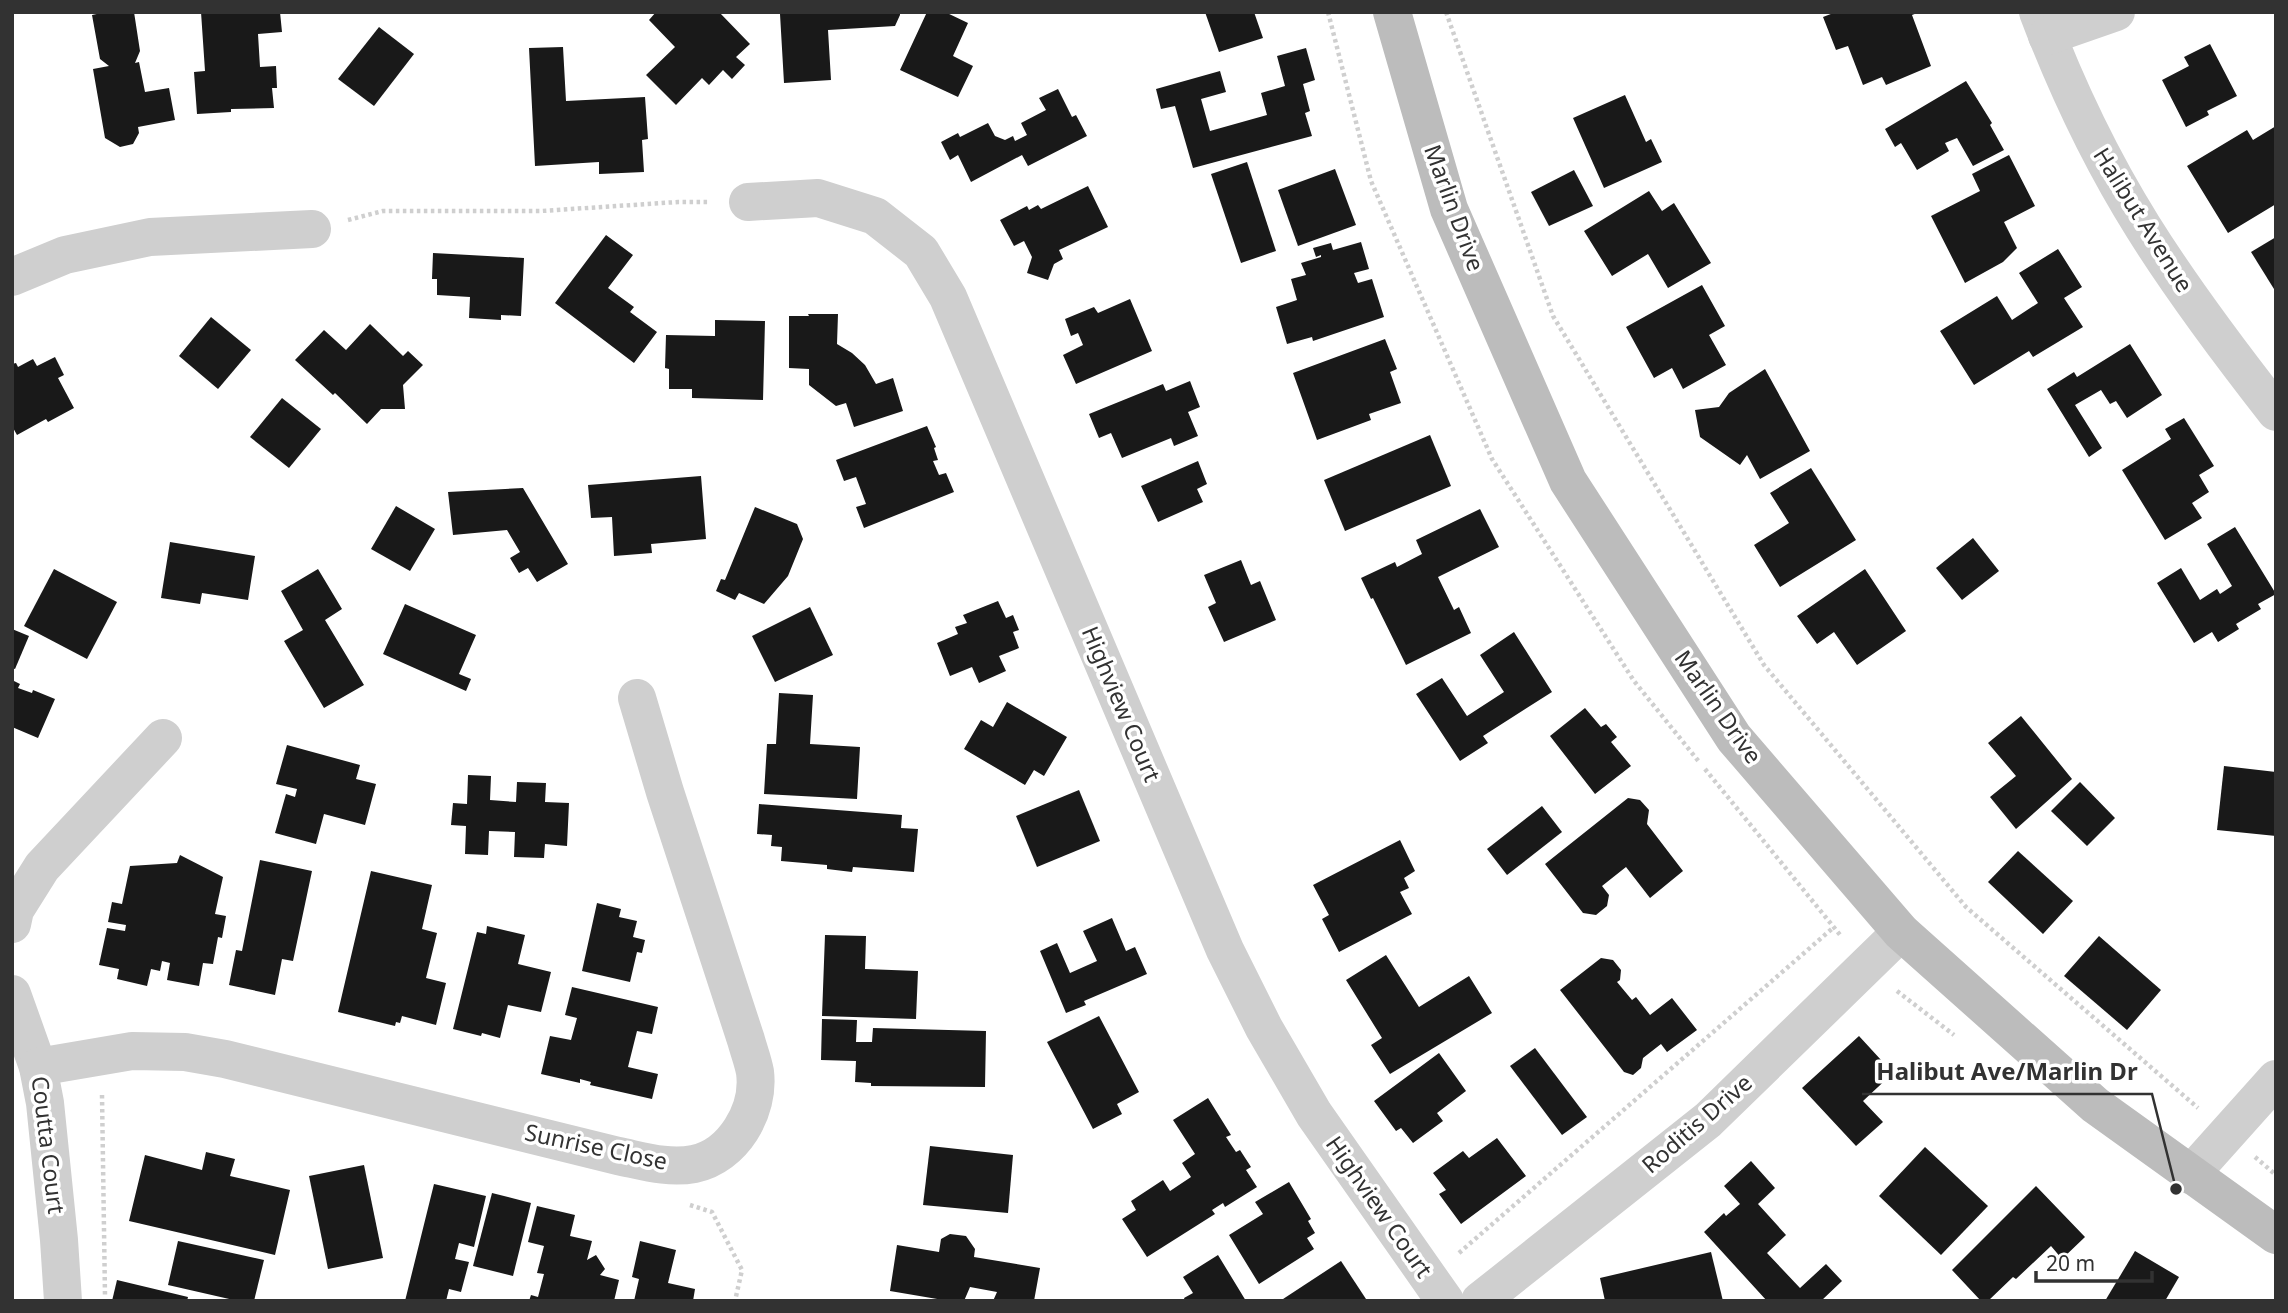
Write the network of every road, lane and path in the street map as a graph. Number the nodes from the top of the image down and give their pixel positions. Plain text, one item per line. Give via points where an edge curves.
1 (1392, 12) edge
2 (1446, 12) edge
3 (2116, 12) edge
4 (2042, 24) edge
5 (748, 202) joint
6 (312, 229) joint
7 (12, 277) edge
8 (2276, 412) edge
9 (637, 698) dead end
10 (163, 738) dead end
11 (12, 924) edge
12 (1834, 928) dead end
13 (1901, 932) junction
14 (12, 994) edge
15 (38, 1067) junction
16 (2276, 1079) edge
17 (102, 1091) dead end
18 (2227, 1133) junction
19 (2190, 1175) junction
20 (2276, 1175) edge
21 (680, 1203) dead end
22 (2276, 1235) edge
23 (1437, 1290) edge
24 (1493, 1297) edge
25 (63, 1301) edge
26 (105, 1301) edge
27 (735, 1301) edge

1 - 13 street, Marlin Drive via 1449,209 1568,481 1734,738
2 - 18 path via 1553,316 1764,665 1966,907
3 - 4 street
4 - 8 street, Halibut Avenue via 2090,133 2142,226 2214,332
5 - 6 path via 541,211 383,211
5 - 23 street, Highview Court via 818,198 876,216 921,253 948,298 1225,950 1314,1114
6 - 7 street via 149,237 65,255
9 - 15 street, Sunrise Close via 755,1074 751,1110 739,1134 718,1154 694,1164 663,1165 185,1052 132,1051
10 - 11 street via 43,867 15,910
12 - 23 path
13 - 19 street, Marlin Drive via 2095,1105
13 - 24 street, Roditis Drive via 1708,1120
14 - 15 street, Coutta Court
15 - 25 street, Coutta Court
16 - 18 street
17 - 26 path
18 - 19 street
18 - 20 path
19 - 22 street, Marlin Drive
21 - 27 path via 712,1212 742,1270

